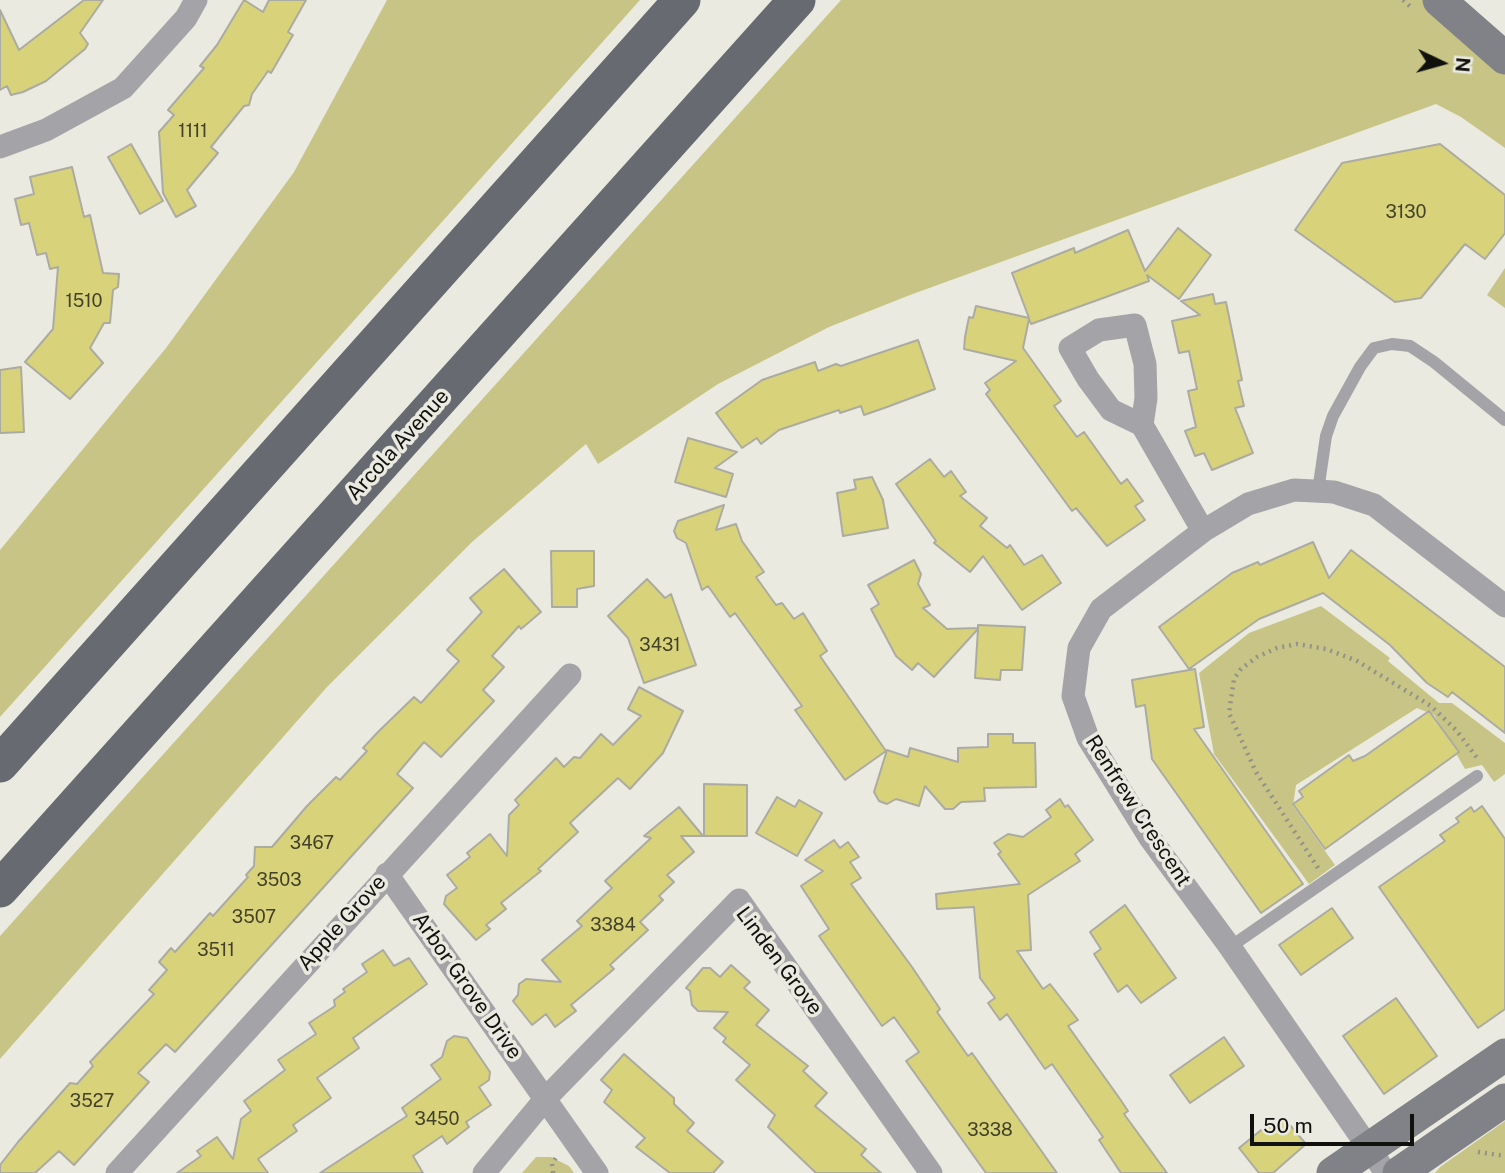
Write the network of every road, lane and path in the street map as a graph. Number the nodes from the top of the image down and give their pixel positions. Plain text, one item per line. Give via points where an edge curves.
1 (196, 0) edge
2 (682, 0) edge
3 (797, 0) edge
4 (1439, 0) edge
5 (1505, 58) edge
6 (0, 147) edge
7 (1505, 420) edge
8 (1142, 425) dead end
9 (1318, 491) junction
10 (1203, 531) junction
11 (1505, 606) edge
12 (569, 676) dead end
13 (0, 764) edge
14 (1478, 776) joint
15 (387, 874) junction
16 (1326, 881) junction
17 (0, 889) edge
18 (1230, 947) junction
19 (1505, 1055) edge
20 (547, 1098) junction
21 (1505, 1100) edge
22 (1378, 1160) edge
23 (117, 1173) edge
24 (484, 1173) edge
25 (597, 1173) edge
26 (931, 1173) edge
27 (1333, 1173) edge
28 (1399, 1173) edge

1 - 6 street via 187,18 123,88 46,130
2 - 13 main road
3 - 17 main road, Arcola Avenue
4 - 5 street
7 - 9 lane via 1410,346 1374,348 1333,416
8 - 10 street
9 - 10 street, Renfrew Crescent via 1294,490 1248,504
9 - 11 street, Renfrew Crescent via 1374,505
10 - 18 street, Renfrew Crescent via 1101,608 1079,648 1073,696 1088,738 1150,838
12 - 15 street, Apple Grove
14 - 16 lane
14 - 16 path via 1480,763 1445,718 1378,673 1339,653 1310,645 1287,645 1256,657 1234,679 1229,713 1256,772
15 - 20 street, Arbor Grove Drive
15 - 23 street, Apple Grove
16 - 18 lane
18 - 22 street, Renfrew Crescent
19 - 22 street
20 - 24 street
20 - 25 street, Arbor Grove Drive
20 - 26 street, Linden Grove via 739,900
21 - 28 street
22 - 27 street

